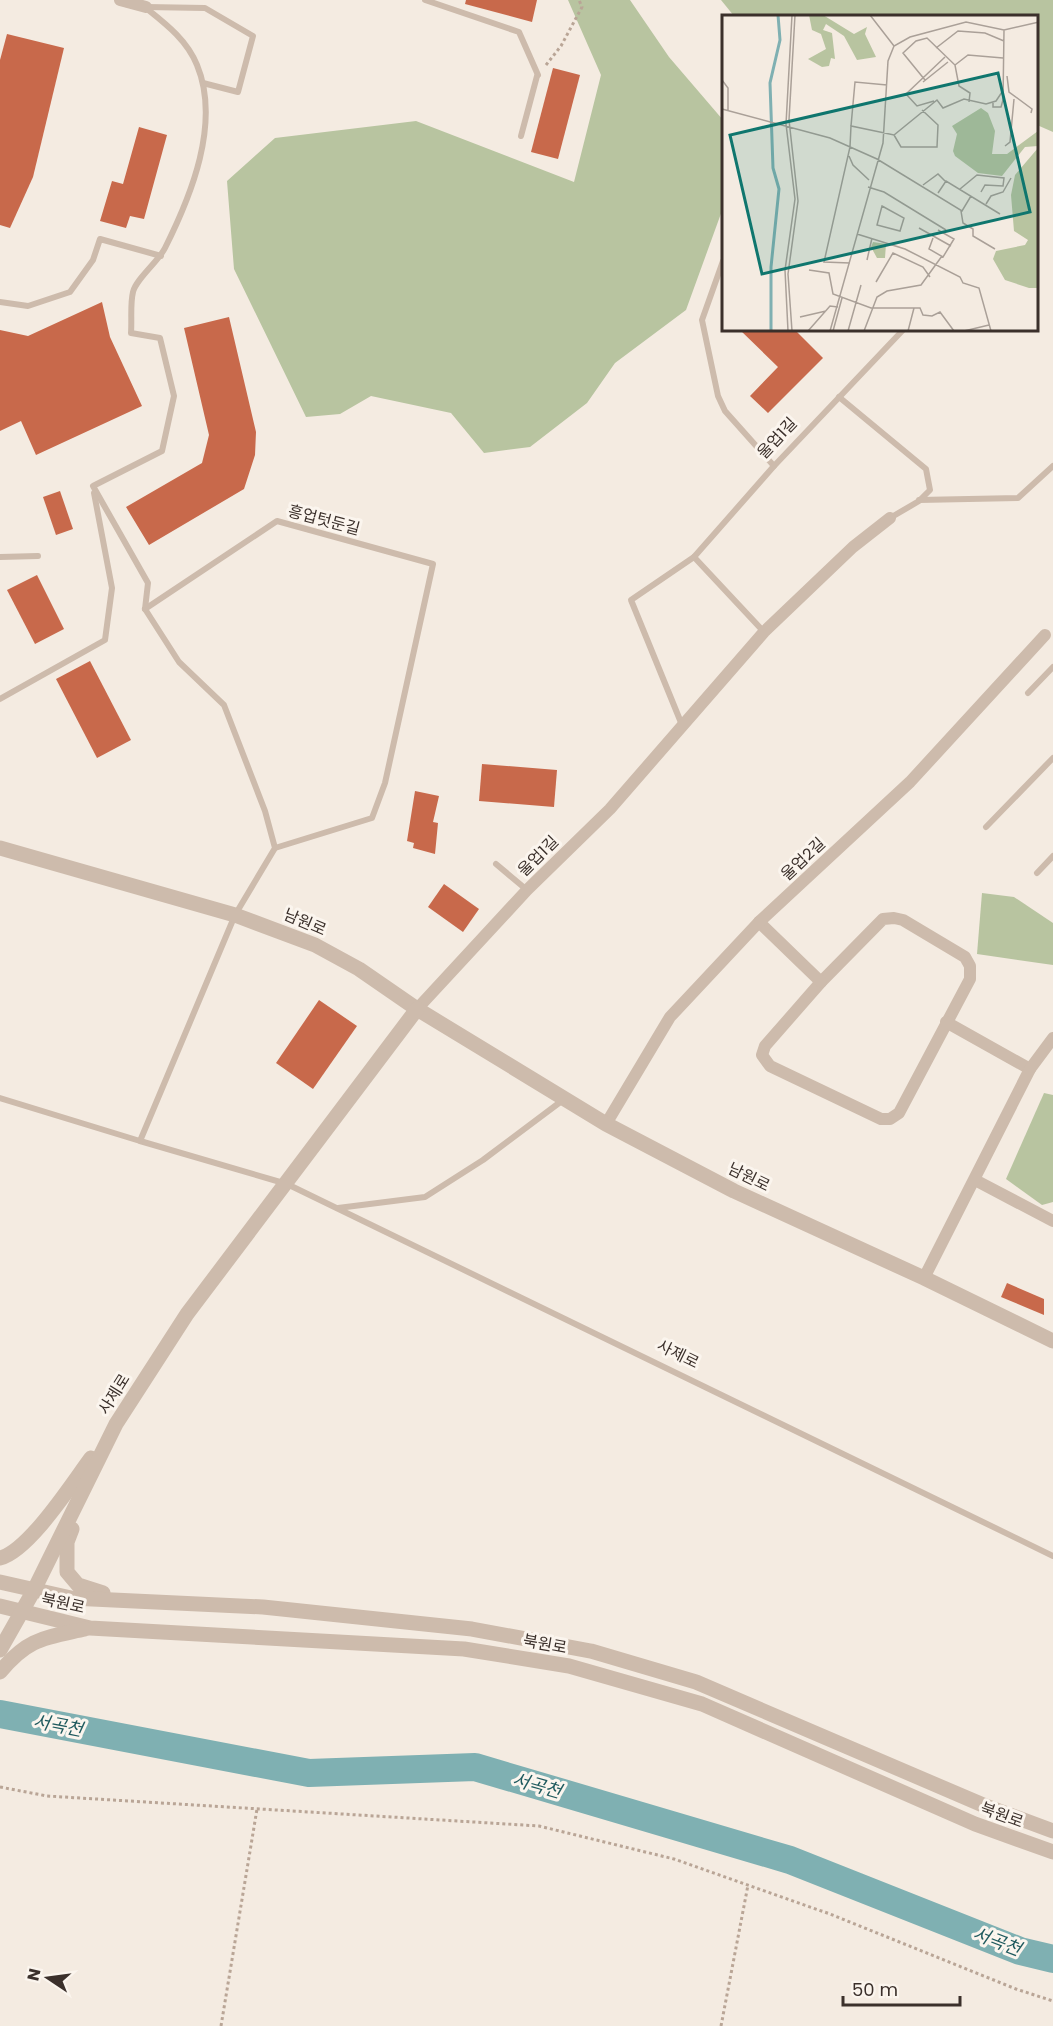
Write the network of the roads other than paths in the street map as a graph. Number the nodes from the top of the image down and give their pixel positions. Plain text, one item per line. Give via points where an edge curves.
1 (120, 0) edge
2 (425, 0) edge
3 (146, 8) junction
4 (203, 83) junction
5 (521, 136) dead end
6 (161, 256) junction
7 (722, 264) edge
8 (0, 302) edge
9 (901, 332) edge
10 (839, 396) junction
11 (774, 466) junction
12 (1053, 466) edge
13 (93, 486) junction
14 (919, 501) junction
15 (891, 518) joint
16 (0, 556) edge
17 (38, 556) dead end
18 (694, 557) junction
19 (146, 609) junction
20 (764, 632) junction
21 (1045, 635) dead end
22 (1053, 667) edge
23 (1028, 693) dead end
24 (0, 699) edge
25 (682, 726) junction
26 (1053, 758) edge
27 (986, 827) dead end
28 (0, 848) edge
29 (275, 848) junction
30 (1053, 856) edge
31 (496, 864) dead end
32 (1037, 873) dead end
33 (527, 890) junction
34 (235, 915) junction
35 (759, 922) junction
36 (821, 982) junction
37 (417, 1009) junction
38 (946, 1022) junction
39 (1053, 1038) edge
40 (1030, 1069) junction
41 (0, 1098) edge
42 (564, 1099) junction
43 (606, 1125) junction
44 (140, 1141) junction
45 (975, 1180) junction
46 (287, 1184) junction
47 (337, 1208) junction
48 (1053, 1221) edge
49 (924, 1278) junction
50 (1053, 1341) edge
51 (116, 1424) junction
52 (1053, 1556) edge
53 (0, 1558) edge
54 (0, 1582) edge
55 (34, 1590) junction
56 (178, 1603) junction
57 (0, 1606) edge
58 (20, 1612) junction
59 (90, 1628) junction
60 (2, 1647) edge
61 (0, 1672) edge
62 (1053, 1831) edge
63 (1053, 1852) edge

1 - 3 street
2 - 5 lane via 519,32 537,75
3 - 4 lane via 175,30 197,63
3 - 4 lane via 205,8 253,36 238,92
4 - 6 lane via 206,138 178,222
6 - 8 lane via 100,239 93,260 70,292 28,306
6 - 13 lane via 133,290 131,333 160,338 174,396 162,451
7 - 11 lane via 702,320 718,396 725,411
9 - 10 lane, 울업1길
10 - 11 lane, 울업1길
10 - 14 lane via 926,469 930,490
11 - 18 lane, 울업1길
12 - 14 lane, 울업1길 via 1018,498
13 - 19 lane via 148,583
13 - 24 lane via 112,588 105,640
14 - 15 lane, 울업1길
15 - 20 street, 울업1길 via 853,547
16 - 17 lane
18 - 20 lane
18 - 25 lane, 울업1길 via 631,600
19 - 29 lane via 179,662 224,705 265,811
19 - 29 lane, 흥업텃둔길 via 278,521 434,564 386,783 372,818
20 - 25 street, 울업1길
21 - 35 street, 울업2길 via 910,782
22 - 23 lane
25 - 33 street, 울업1길 via 610,809
26 - 27 lane
28 - 34 street, 남원로
29 - 34 lane
30 - 32 lane
31 - 33 lane
33 - 37 street, 울업1길
34 - 37 street, 남원로 via 315,945 359,969
34 - 44 lane
35 - 36 street
35 - 43 street, 울업2길 via 670,1017
36 - 38 street via 884,919 903,920 965,957 970,966 970,979
36 - 38 street via 765,1046 762,1055 770,1066 881,1119 899,1113
37 - 42 street, 남원로
37 - 46 street, 사제로
38 - 40 street
39 - 40 street
40 - 45 street
41 - 44 lane
42 - 43 street, 남원로
42 - 47 lane via 483,1160 425,1197
43 - 49 street, 남원로 via 734,1191
44 - 46 lane
45 - 48 street
45 - 49 street
46 - 47 lane, 사제로
46 - 51 street, 사제로 via 187,1314
47 - 52 lane, 사제로
49 - 50 street, 남원로
51 - 53 street via 33,1533 8,1556
51 - 55 street, 사제로
51 - 56 street via 67,1542 67,1572 78,1585 94,1591
54 - 55 street, 북원로
55 - 56 street, 북원로 via 71,1598
55 - 58 street, 사제로
56 - 62 street, 북원로 via 263,1607 472,1629 591,1651 696,1682
57 - 58 street, 북원로
58 - 59 street, 북원로
58 - 60 street, 사제로
59 - 61 street via 35,1641 16,1653
59 - 63 street, 북원로 via 464,1648 569,1666 702,1704 975,1824

